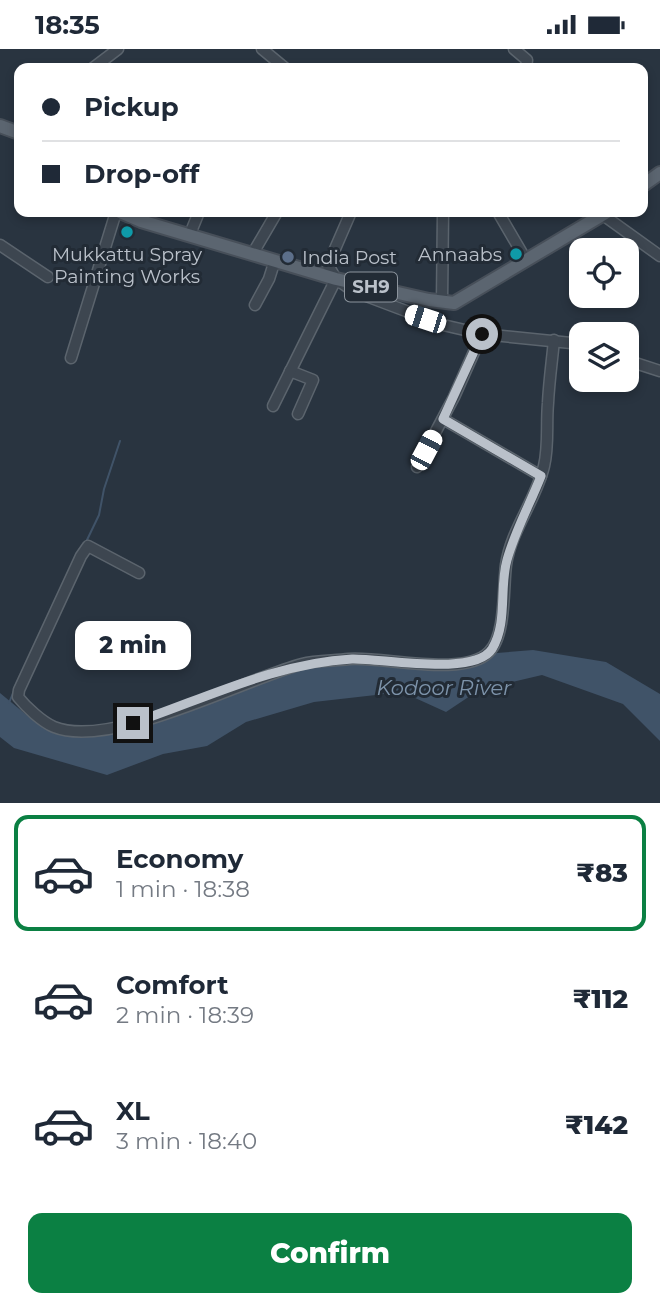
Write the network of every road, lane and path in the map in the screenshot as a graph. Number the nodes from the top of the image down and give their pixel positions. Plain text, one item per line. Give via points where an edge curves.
1 (118, 49) edge
2 (262, 49) edge
3 (514, 49) edge
4 (100, 63) edge
5 (277, 63) edge
6 (527, 63) edge
7 (116, 217) edge
8 (131, 217) edge
9 (198, 217) edge
10 (274, 217) edge
11 (349, 217) edge
12 (443, 217) edge
13 (501, 217) edge
14 (598, 217) edge
15 (610, 217) edge
16 (190, 233) junction
17 (0, 245) edge
18 (253, 253) junction
19 (660, 256) edge
20 (275, 260) junction
21 (526, 260) junction
22 (48, 277) dead end
23 (336, 279) junction
24 (442, 302) junction
25 (255, 305) dead end
26 (482, 334) junction
27 (554, 340) junction
28 (569, 342) edge
29 (71, 358) dead end
30 (639, 364) edge
31 (290, 371) junction
32 (660, 371) edge
33 (273, 405) dead end
34 (298, 414) dead end
35 (443, 419) junction
36 (417, 467) dead end
37 (541, 476) junction
38 (139, 573) dead end

1 - 4 street
2 - 5 street
3 - 6 street
7 - 29 street
8 - 16 main road, SH9
9 - 16 street
10 - 18 street
11 - 23 street via 330,255 328,265
12 - 24 street
13 - 21 street
14 - 21 main road
15 - 19 street
16 - 18 main road, SH9
17 - 22 street
18 - 20 main road, SH9
20 - 23 main road, SH9
20 - 25 street
21 - 24 main road via 454,303
23 - 24 main road, SH9
23 - 26 street via 399,310
23 - 31 street
26 - 27 street
26 - 35 street
27 - 28 street
27 - 37 street via 548,450
30 - 32 street
31 - 33 street
31 - 34 street via 313,380
35 - 36 street
35 - 37 street
37 - 38 street via 506,562 504,602 493,648 487,655 421,665 353,659 304,663 133,723 93,731 55,727 22,703 19,690 80,556 88,546

